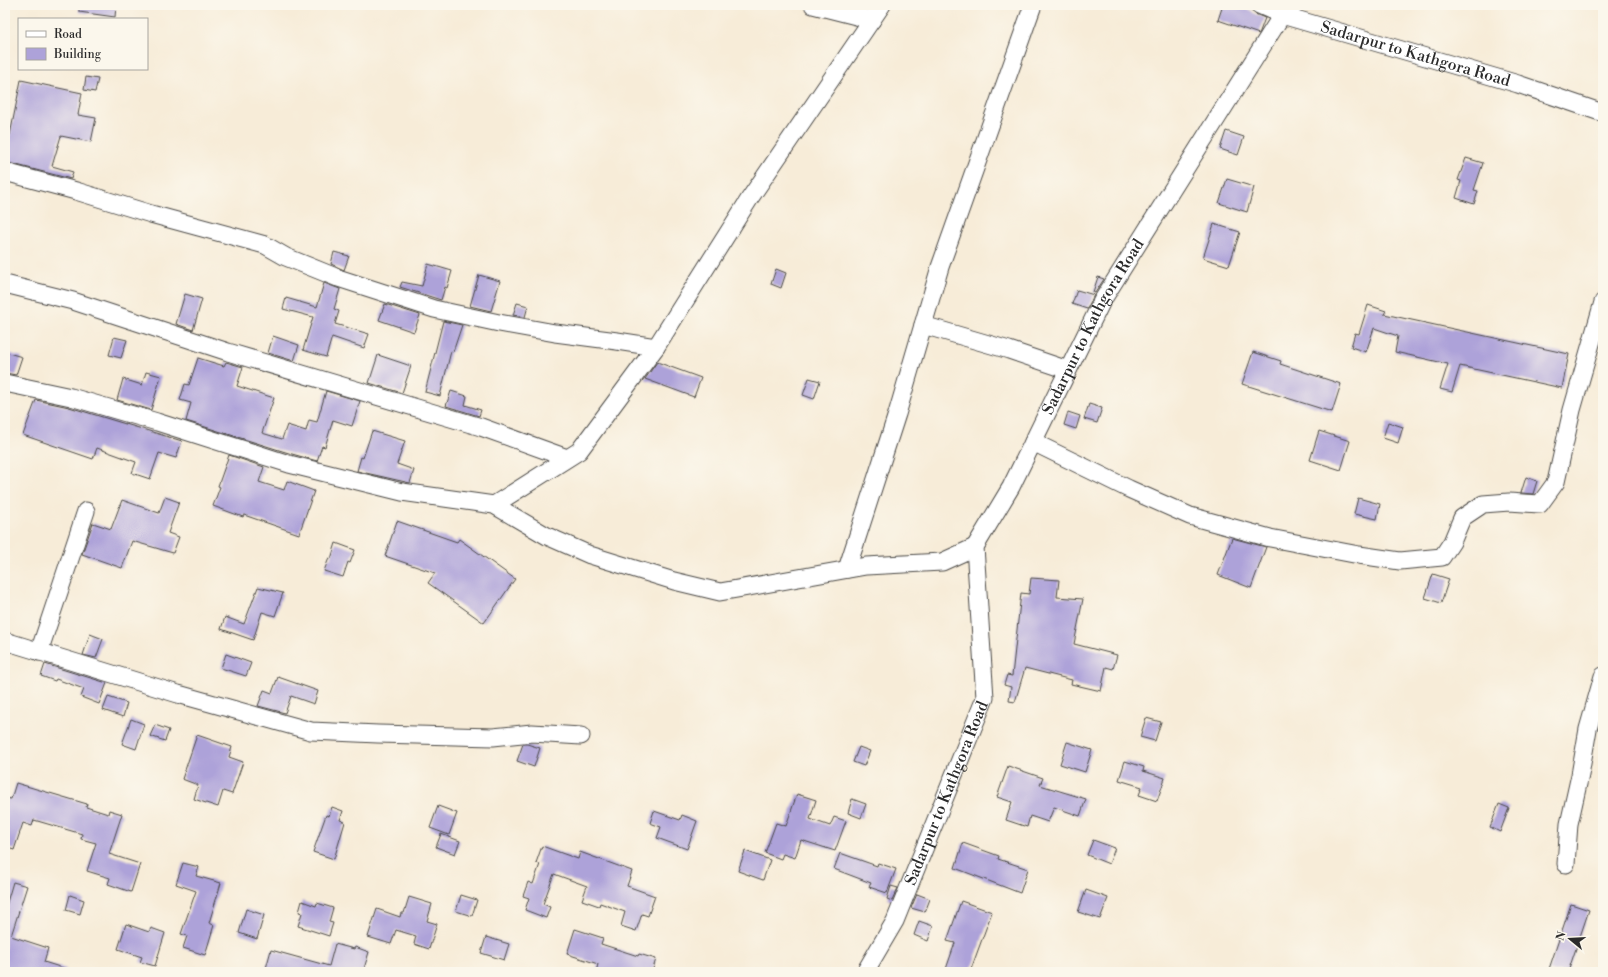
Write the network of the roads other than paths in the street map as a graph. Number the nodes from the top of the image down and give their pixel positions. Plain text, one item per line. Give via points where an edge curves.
1 (813, 5) edge
2 (882, 5) edge
3 (1033, 5) edge
4 (1259, 5) edge
5 (1287, 10) edge
6 (872, 20) junction
7 (1603, 113) edge
8 (5, 172) edge
9 (5, 284) edge
10 (1603, 302) edge
11 (923, 325) junction
12 (656, 347) junction
13 (1068, 370) junction
14 (5, 383) edge
15 (1033, 442) junction
16 (567, 458) junction
17 (494, 505) junction
18 (86, 511) dead end
19 (976, 547) junction
20 (847, 569) junction
21 (5, 641) edge
22 (39, 652) junction
23 (1603, 676) edge
24 (581, 736) dead end
25 (1566, 864) dead end
26 (865, 972) edge

1 - 6 street
2 - 6 street
3 - 11 street via 940,267
4 - 5 street
5 - 7 street, Sadarpur to Kathgora Road
5 - 13 street, Sadarpur to Kathgora Road via 1102,301
6 - 12 street via 750,198
8 - 12 street via 265,245 286,257 338,278 434,309 555,334
9 - 16 street via 73,302 481,427
10 - 15 street via 1572,410 1556,482 1540,504 1482,504 1462,518 1452,542 1442,557 1400,561 1359,555 1270,538 1190,516
11 - 13 street
11 - 20 street
12 - 16 street via 579,451
13 - 15 street, Sadarpur to Kathgora Road
14 - 17 street via 71,397 297,466 402,492
15 - 19 street, Sadarpur to Kathgora Road via 1011,487
16 - 17 street
17 - 20 street via 547,536 590,555 674,581 720,592
18 - 22 street
19 - 20 street via 942,562
19 - 26 street, Sadarpur to Kathgora Road via 985,698 895,921
21 - 22 street
22 - 24 street via 311,731 493,737 532,733
23 - 25 street via 1588,729 1569,824

